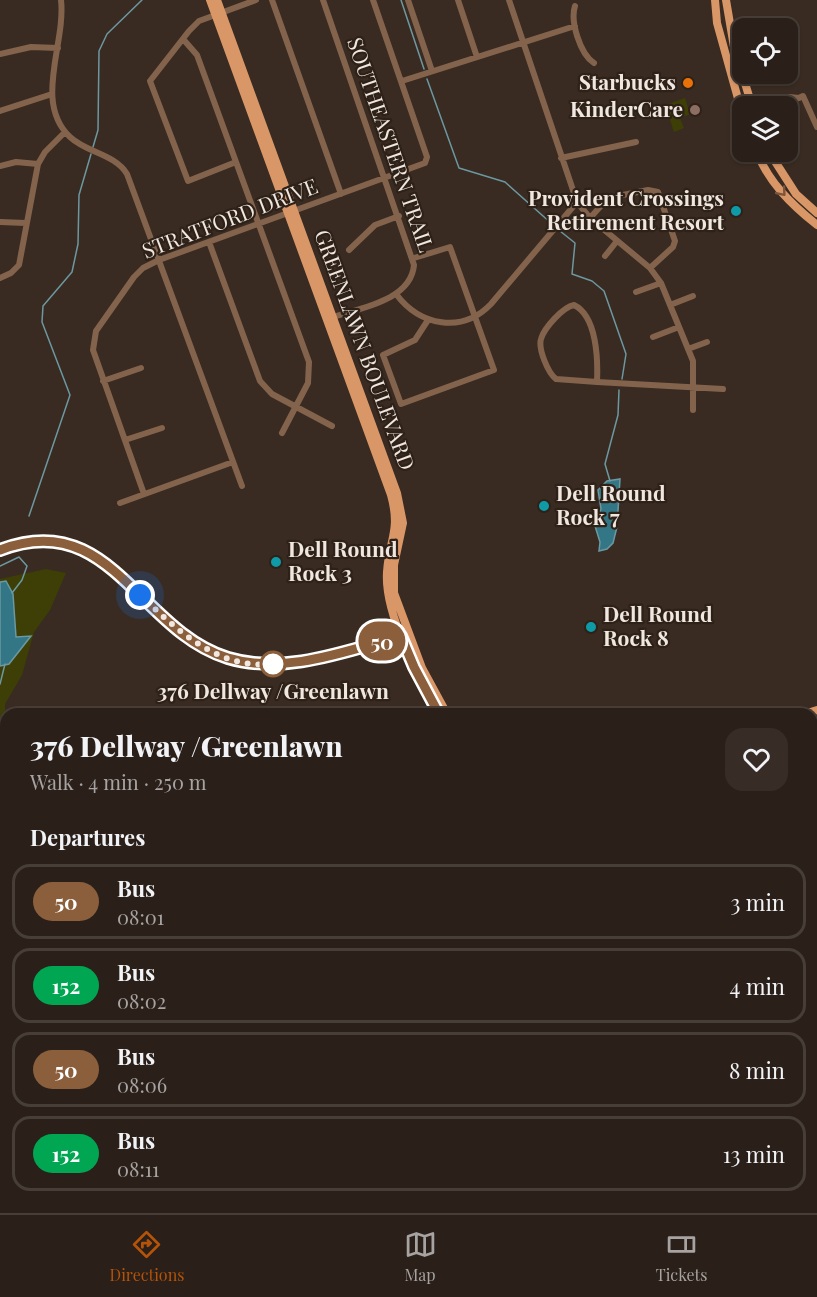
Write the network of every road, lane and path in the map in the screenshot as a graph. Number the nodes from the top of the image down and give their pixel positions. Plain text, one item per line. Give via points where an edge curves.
1 (61, 0) edge
2 (210, 0) edge
3 (217, 0) edge
4 (255, 0) edge
5 (272, 0) edge
6 (323, 0) edge
7 (374, 0) edge
8 (408, 0) edge
9 (458, 0) edge
10 (508, 0) edge
11 (715, 0) edge
12 (726, 0) edge
13 (575, 6) dead end
14 (218, 13) junction
15 (575, 26) junction
16 (183, 39) junction
17 (523, 42) junction
18 (58, 48) junction
19 (0, 54) edge
20 (477, 57) junction
21 (594, 63) dead end
22 (432, 71) junction
23 (402, 81) junction
24 (52, 94) junction
25 (737, 96) edge
26 (750, 96) edge
27 (798, 98) edge
28 (0, 111) edge
29 (817, 128) edge
30 (65, 132) junction
31 (636, 142) dead end
32 (561, 158) junction
33 (236, 162) junction
34 (762, 162) edge
35 (775, 162) edge
36 (38, 164) junction
37 (0, 166) edge
38 (386, 179) junction
39 (341, 194) junction
40 (577, 202) junction
41 (291, 212) junction
42 (817, 213) edge
43 (399, 216) junction
44 (590, 218) junction
45 (0, 222) edge
46 (26, 223) junction
47 (259, 224) junction
48 (817, 225) edge
49 (617, 241) junction
50 (209, 242) junction
51 (349, 250) dead end
52 (605, 256) dead end
53 (414, 258) junction
54 (159, 260) junction
55 (650, 268) junction
56 (0, 278) edge
57 (661, 283) junction
58 (636, 292) dead end
59 (396, 294) junction
60 (693, 296) dead end
61 (670, 305) junction
62 (475, 317) junction
63 (330, 318) junction
64 (428, 320) junction
65 (679, 327) junction
66 (653, 337) dead end
67 (707, 342) dead end
68 (688, 349) junction
69 (141, 368) dead end
70 (103, 381) junction
71 (597, 382) junction
72 (694, 388) junction
73 (723, 389) dead end
74 (296, 407) junction
75 (693, 410) dead end
76 (332, 426) dead end
77 (162, 428) dead end
78 (282, 433) dead end
79 (125, 440) junction
80 (234, 462) junction
81 (242, 486) dead end
82 (144, 494) junction
83 (120, 503) dead end
84 (0, 550) edge
85 (405, 635) junction
86 (436, 708) edge
87 (444, 708) edge

1 - 18 street
2 - 14 main road, GREENLAWN BOULEVARD
3 - 14 main road, GREENLAWN BOULEVARD
4 - 14 street
5 - 39 street
6 - 38 street, SOUTHEASTERN TRAIL
7 - 23 street
8 - 22 street
9 - 20 street
10 - 17 street
11 - 25 main road via 717,23
12 - 26 main road via 734,47
13 - 15 street
14 - 16 street via 194,26
14 - 41 main road, GREENLAWN BOULEVARD
15 - 17 street
15 - 21 street via 586,55
16 - 33 street via 197,55
16 - 33 street via 150,81 188,181
17 - 20 street
17 - 32 street
18 - 19 street via 31,47
18 - 24 street
20 - 22 street
22 - 23 street
23 - 38 street, STRATFORD DRIVE via 427,160
24 - 28 street
24 - 30 street via 54,111
27 - 29 street via 803,96
30 - 36 street
30 - 54 street via 81,146 124,169
31 - 32 street
32 - 40 street
33 - 47 street
34 -> 48 main road via 783,195
35 - 42 main road via 796,194
36 - 37 street via 16,162
36 - 46 street
38 - 39 street, STRATFORD DRIVE
38 - 43 street, SOUTHEASTERN TRAIL
39 - 41 street, STRATFORD DRIVE
40 - 44 street
40 - 62 street via 491,304
41 - 47 street, STRATFORD DRIVE
41 - 63 main road, GREENLAWN BOULEVARD
43 - 51 street via 375,225
43 - 53 street, SOUTHEASTERN TRAIL
44 - 49 street
44 - 55 street via 608,198 648,190 658,192 675,241
45 - 46 street
46 - 56 street via 17,267
47 - 50 street, STRATFORD DRIVE
47 - 74 street via 309,362 310,380
49 - 52 street
49 - 55 street
50 - 54 street, STRATFORD DRIVE
50 - 74 street via 260,381 272,394
53 - 59 street, SOUTHEASTERN TRAIL via 409,282
53 - 62 street via 450,247
54 - 70 street, STRATFORD DRIVE via 138,272 96,331 93,353
54 - 80 street
55 - 57 street
57 - 58 street
57 - 61 street
59 - 63 street
59 - 64 street via 408,308
60 - 61 street
61 - 65 street
62 - 64 street via 450,324
62 - 64 street via 494,370 401,404 383,355 414,340
63 - 85 main road, GREENLAWN BOULEVARD via 394,506 396,530 387,581
65 - 66 street
65 - 68 street
67 - 68 street
68 - 72 street via 694,364
69 - 70 street
70 - 79 street, STRATFORD DRIVE
71 - 71 street via 556,379 550,373 540,346 543,335 565,307 572,305 583,311 597,347
71 - 72 street
72 - 73 street
72 - 75 street
74 - 76 street
74 - 78 street
77 - 79 street
79 - 82 street, STRATFORD DRIVE
80 - 81 street
80 - 82 street
82 - 83 street
84 - 85 street via 46,539 75,546 124,580 180,632 229,658 266,664 296,663
85 - 86 main road, GREENLAWN BOULEVARD via 414,667
85 - 87 main road, GREENLAWN BOULEVARD

